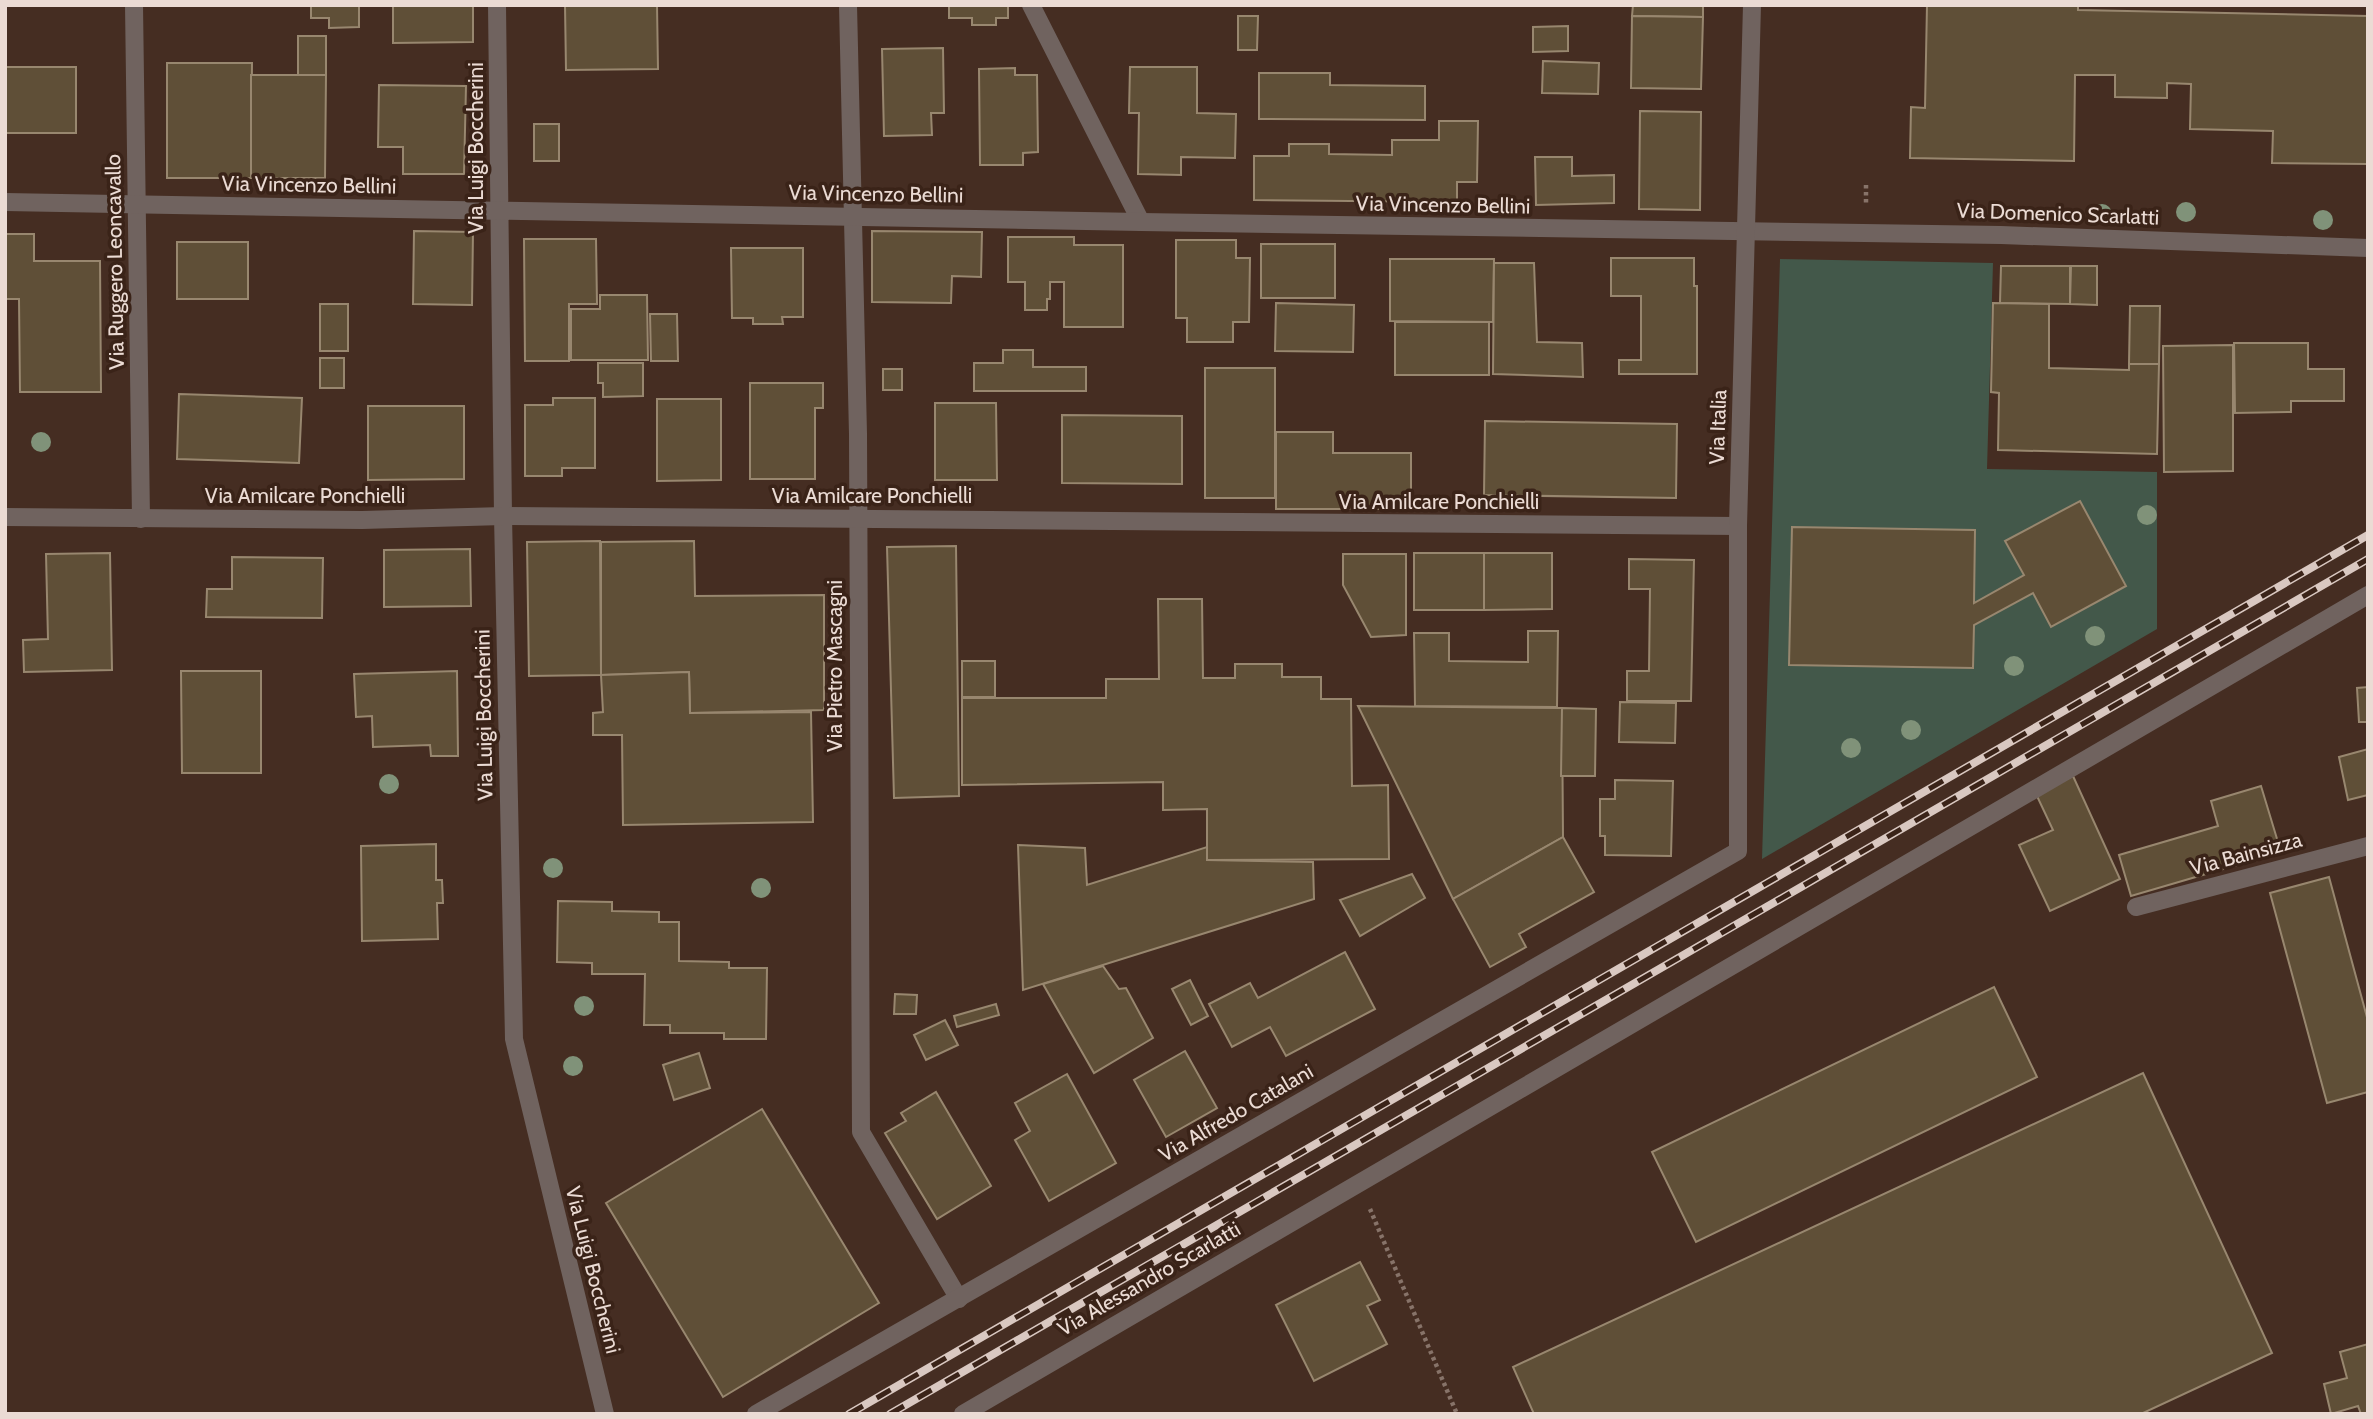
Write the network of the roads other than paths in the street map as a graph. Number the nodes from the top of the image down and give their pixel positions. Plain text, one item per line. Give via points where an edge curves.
1 (134, 5) edge
2 (497, 5) edge
3 (848, 5) edge
4 (1031, 5) edge
5 (1752, 5) edge
6 (5, 202) edge
7 (135, 204) junction
8 (499, 209) junction
9 (852, 216) junction
10 (1141, 222) junction
11 (1746, 232) junction
12 (2368, 248) edge
13 (503, 516) junction
14 (5, 517) edge
15 (141, 519) junction
16 (857, 519) junction
17 (1738, 526) junction
18 (2368, 595) edge
19 (2368, 846) edge
20 (1738, 851) joint
21 (2136, 906) dead end
22 (959, 1299) junction
23 (605, 1414) edge
24 (756, 1414) edge
25 (963, 1414) edge

1 - 7 street, Via Ruggero Leoncavallo
2 - 8 street, Via Luigi Boccherini
3 - 9 street, Via Pietro Mascagni
4 - 10 street
5 - 11 street, Via Italia
6 - 7 street, Via Vincenzo Bellini
7 - 8 street, Via Vincenzo Bellini
7 - 15 street, Via Ruggero Leoncavallo
8 - 9 street, Via Vincenzo Bellini
8 - 13 street, Via Luigi Boccherini
9 - 10 street, Via Vincenzo Bellini
9 - 16 street, Via Pietro Mascagni
10 - 11 street, Via Vincenzo Bellini
11 - 12 street, Via Domenico Scarlatti via 2001,235
11 - 17 street, Via Italia
13 - 15 street, Via Amilcare Ponchielli
13 - 16 street, Via Amilcare Ponchielli
13 - 23 street, Via Luigi Boccherini via 514,1040
14 - 15 street, Via Amilcare Ponchielli
16 - 17 street, Via Amilcare Ponchielli
16 - 22 street, Via Pietro Mascagni via 861,1132
17 - 20 street, Via Italia
18 - 25 street, Via Alessandro Scarlatti
19 - 21 street, Via Bainsizza
20 - 22 street, Via Alfredo Catalani
22 - 24 street, Via Alfredo Catalani

